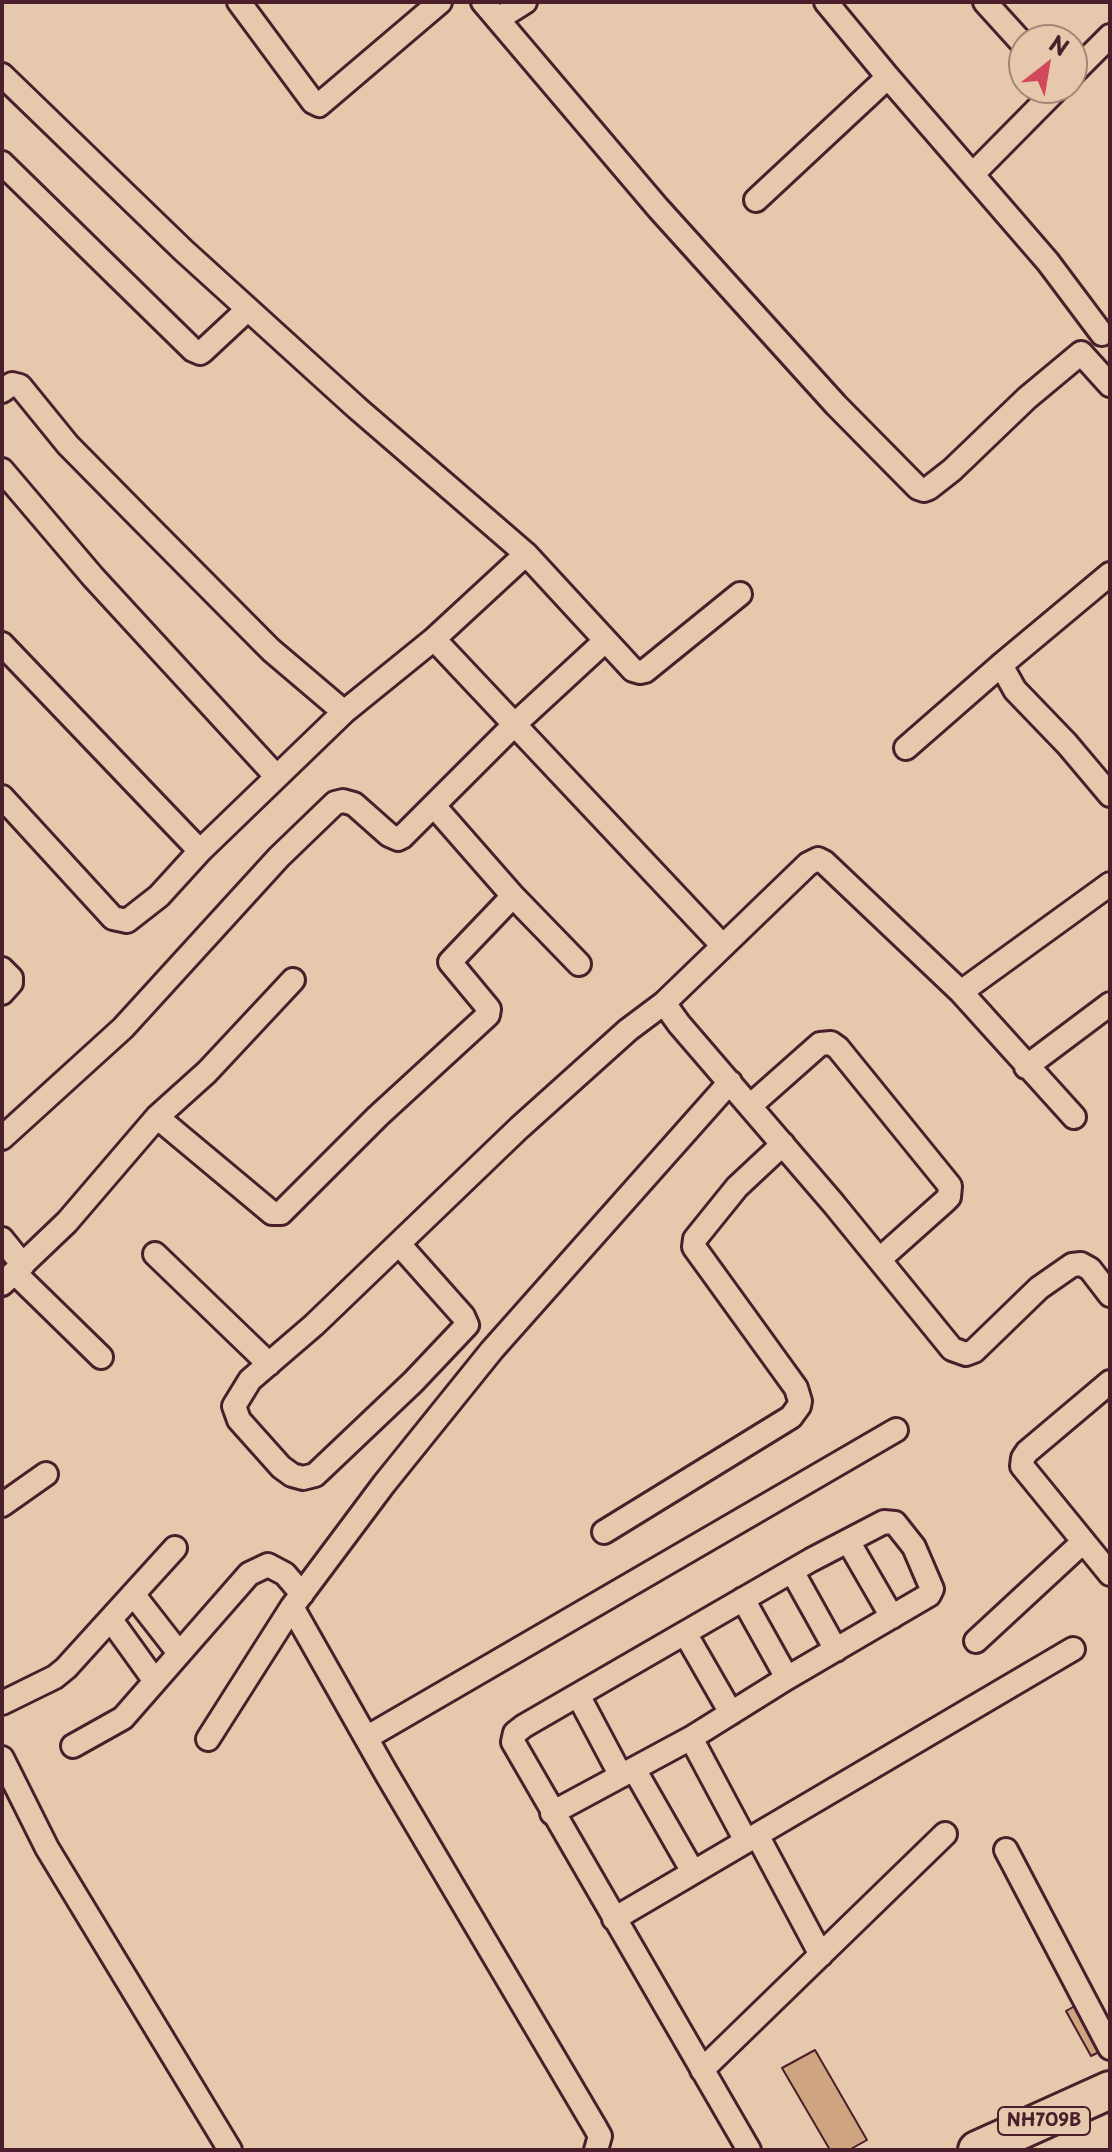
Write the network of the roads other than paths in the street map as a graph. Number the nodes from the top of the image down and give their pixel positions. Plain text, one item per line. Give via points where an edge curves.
1 (239, 2) edge
2 (440, 2) edge
3 (525, 2) edge
4 (826, 2) edge
5 (985, 2) edge
6 (490, 10) edge
7 (1008, 27) edge
8 (1110, 36) edge
9 (1088, 58) edge
10 (2, 75) edge
11 (888, 77) junction
12 (1042, 104) edge
13 (2, 163) edge
14 (973, 174) junction
15 (756, 200) dead end
16 (248, 309) junction
17 (1106, 331) edge
18 (1081, 353) junction
19 (1110, 385) edge
20 (2, 391) edge
21 (2, 470) edge
22 (526, 554) junction
23 (1110, 574) edge
24 (740, 594) dead end
25 (434, 639) junction
26 (605, 641) junction
27 (2, 644) edge
28 (1001, 665) junction
29 (344, 712) junction
30 (514, 725) junction
31 (906, 748) dead end
32 (276, 776) junction
33 (1110, 795) edge
34 (2, 797) edge
35 (435, 807) junction
36 (200, 851) junction
37 (1110, 884) edge
38 (513, 896) junction
39 (723, 946) junction
40 (579, 964) dead end
41 (2, 969) edge
42 (293, 980) dead end
43 (961, 992) junction
44 (2, 993) edge
45 (664, 1003) junction
46 (1110, 1004) edge
47 (1026, 1067) junction
48 (730, 1082) junction
49 (750, 1106) junction
50 (157, 1117) junction
51 (1074, 1117) dead end
52 (2, 1138) edge
53 (783, 1144) junction
54 (2, 1239) edge
55 (399, 1244) junction
56 (155, 1254) dead end
57 (880, 1259) junction
58 (13, 1274) edge
59 (1110, 1295) edge
60 (101, 1357) dead end
61 (269, 1364) junction
62 (1110, 1382) edge
63 (896, 1430) dead end
64 (46, 1474) dead end
65 (2, 1505) edge
66 (604, 1532) dead end
67 (848, 1541) junction
68 (1083, 1542) junction
69 (175, 1548) dead end
70 (792, 1571) junction
71 (1110, 1574) edge
72 (133, 1594) junction
73 (743, 1599) junction
74 (297, 1601) junction
75 (892, 1617) junction
76 (111, 1620) junction
77 (685, 1633) junction
78 (976, 1641) dead end
79 (1073, 1649) dead end
80 (836, 1650) junction
81 (179, 1653) junction
82 (787, 1678) junction
83 (155, 1681) junction
84 (578, 1695) junction
85 (2, 1703) edge
86 (731, 1713) junction
87 (366, 1738) junction
88 (691, 1738) junction
89 (208, 1739) dead end
90 (73, 1746) dead end
91 (2, 1758) edge
92 (627, 1772) junction
93 (552, 1813) junction
94 (945, 1834) dead end
95 (752, 1838) junction
96 (1006, 1850) dead end
97 (693, 1872) junction
98 (614, 1919) junction
99 (821, 1955) junction
100 (1110, 2048) edge
101 (702, 2070) junction
102 (1110, 2090) edge
103 (1110, 2113) edge
104 (230, 2150) edge
105 (596, 2150) edge
106 (749, 2150) edge
107 (977, 2150) edge
108 (1025, 2150) edge

1 - 2 street via 319,105
3 - 6 street
4 - 11 street
5 - 7 street
6 - 18 street via 658,208 918,488 926,490 952,470
8 - 9 street
10 - 16 street
11 - 14 street
11 - 15 street
12 - 14 street
13 - 16 street via 193,350 203,351
14 - 17 street
16 - 22 street
17 - 18 street
18 - 19 street
20 - 29 street via 12,384 20,386 68,445 271,650
21 - 32 street
22 - 25 street
22 - 26 street
23 - 28 street
24 - 26 street via 643,672 633,670
25 - 29 street
25 - 30 street
26 - 30 street
27 - 36 street
28 - 31 street
28 - 33 street via 1015,690
29 - 32 street
30 - 35 street
30 - 39 street
32 - 36 street
34 - 36 street via 116,921 127,921 159,896
35 - 38 street
35 - 52 street via 398,839 354,804 335,803 123,1028
37 - 43 street
38 - 40 street
38 - 50 street via 450,962 489,1009 488,1015 281,1213 272,1213
39 - 43 street via 818,859
39 - 45 street
41 - 44 street via 11,983
42 - 50 street
43 - 47 street
45 - 48 street
45 - 55 street via 519,1128
46 - 47 street
47 - 51 street
48 - 49 street
48 - 74 street via 492,1350
49 - 53 street
49 - 57 street via 820,1044 838,1048 950,1186 949,1197
50 - 58 street via 67,1222
53 - 57 street
53 - 66 street via 737,1187 694,1247 796,1388 799,1406 791,1417
54 - 58 street
55 - 61 street
55 - 61 street via 467,1325 315,1475 303,1478 281,1467 239,1420 234,1406 239,1395
56 - 61 street
57 - 59 street via 961,1354 974,1351 1039,1288 1072,1265 1090,1269
58 - 60 street
62 - 68 street via 1023,1458 1023,1471
63 - 87 street
64 - 65 street
67 - 70 street
67 - 75 street
67 - 75 street via 891,1522 914,1547 931,1591
68 - 71 street
68 - 78 street
69 - 72 street
70 - 73 street
70 - 80 street
72 - 76 street
72 - 81 street
73 - 77 street
73 - 82 street
74 - 81 street via 285,1574 268,1565 260,1567
74 - 87 street
74 - 89 street
75 - 80 street
76 - 83 street
76 - 85 street via 55,1677
77 - 84 street
77 - 86 street
79 - 95 street
80 - 82 street
81 - 83 street
82 - 86 street
83 - 90 street via 123,1718
84 - 92 street
84 - 93 street via 524,1726 513,1742
86 - 88 street
87 - 105 street via 595,2127 600,2136
88 - 92 street
88 - 95 street
91 - 104 street via 47,1848
92 - 93 street
92 - 97 street
93 - 98 street
94 - 99 street
95 - 97 street
95 - 99 street
96 - 100 street
97 - 98 street
98 - 101 street
99 - 101 street
101 - 106 street
102 - 107 highway, NH709B
103 - 108 highway, NH709B

